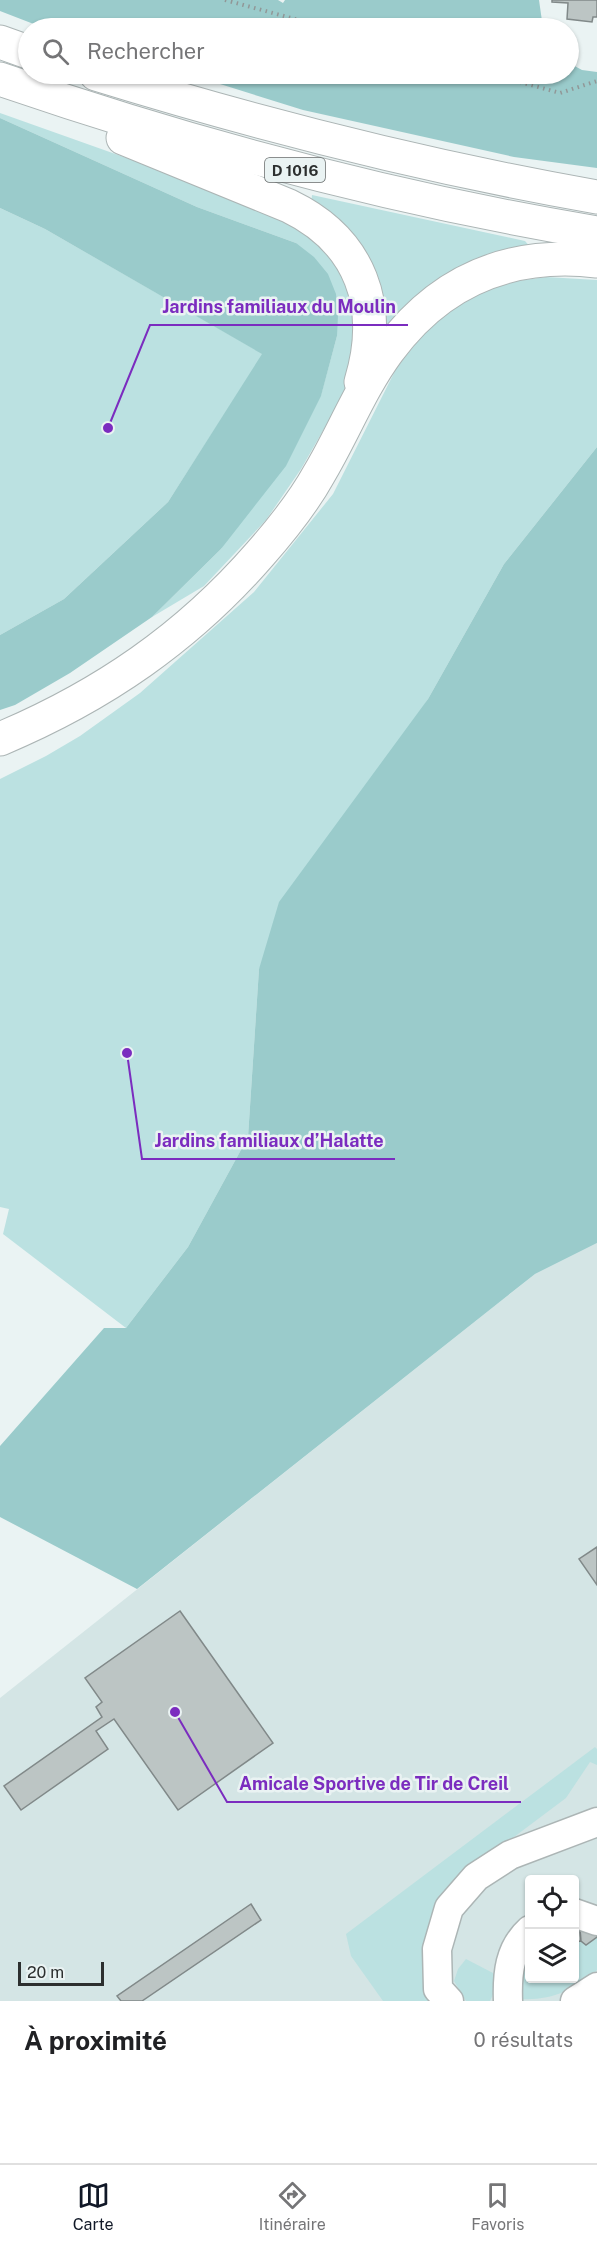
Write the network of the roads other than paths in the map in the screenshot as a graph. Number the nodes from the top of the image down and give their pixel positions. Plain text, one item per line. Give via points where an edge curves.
1 (0, 42) edge
2 (18, 48) edge
3 (0, 79) edge
4 (130, 84) edge
5 (0, 85) edge
6 (597, 196) edge
7 (597, 233) edge
8 (597, 261) edge
9 (353, 408) junction
10 (4, 738) edge
11 (597, 1822) edge
12 (579, 1915) edge
13 (597, 1921) edge
14 (525, 1934) edge
15 (597, 1987) edge
16 (449, 2001) edge
17 (508, 2001) edge
18 (575, 2001) edge

1 - 2 highway
3 - 7 highway, D 1016 via 299,171 440,204
4 - 6 highway, D 1016 via 360,149
5 - 9 highway, D 1016 via 289,206 321,224 351,260 368,305 368,350
8 - 9 highway, D 1016 via 528,261 495,268 458,286 400,335
9 - 10 highway, D 1016 via 318,476 293,514 214,602 156,652 111,683
11 - 16 lane via 510,1855 476,1877 449,1908 437,1949 438,1989
12 - 13 lane
14 - 17 lane via 512,1955 507,1975
15 - 18 lane

